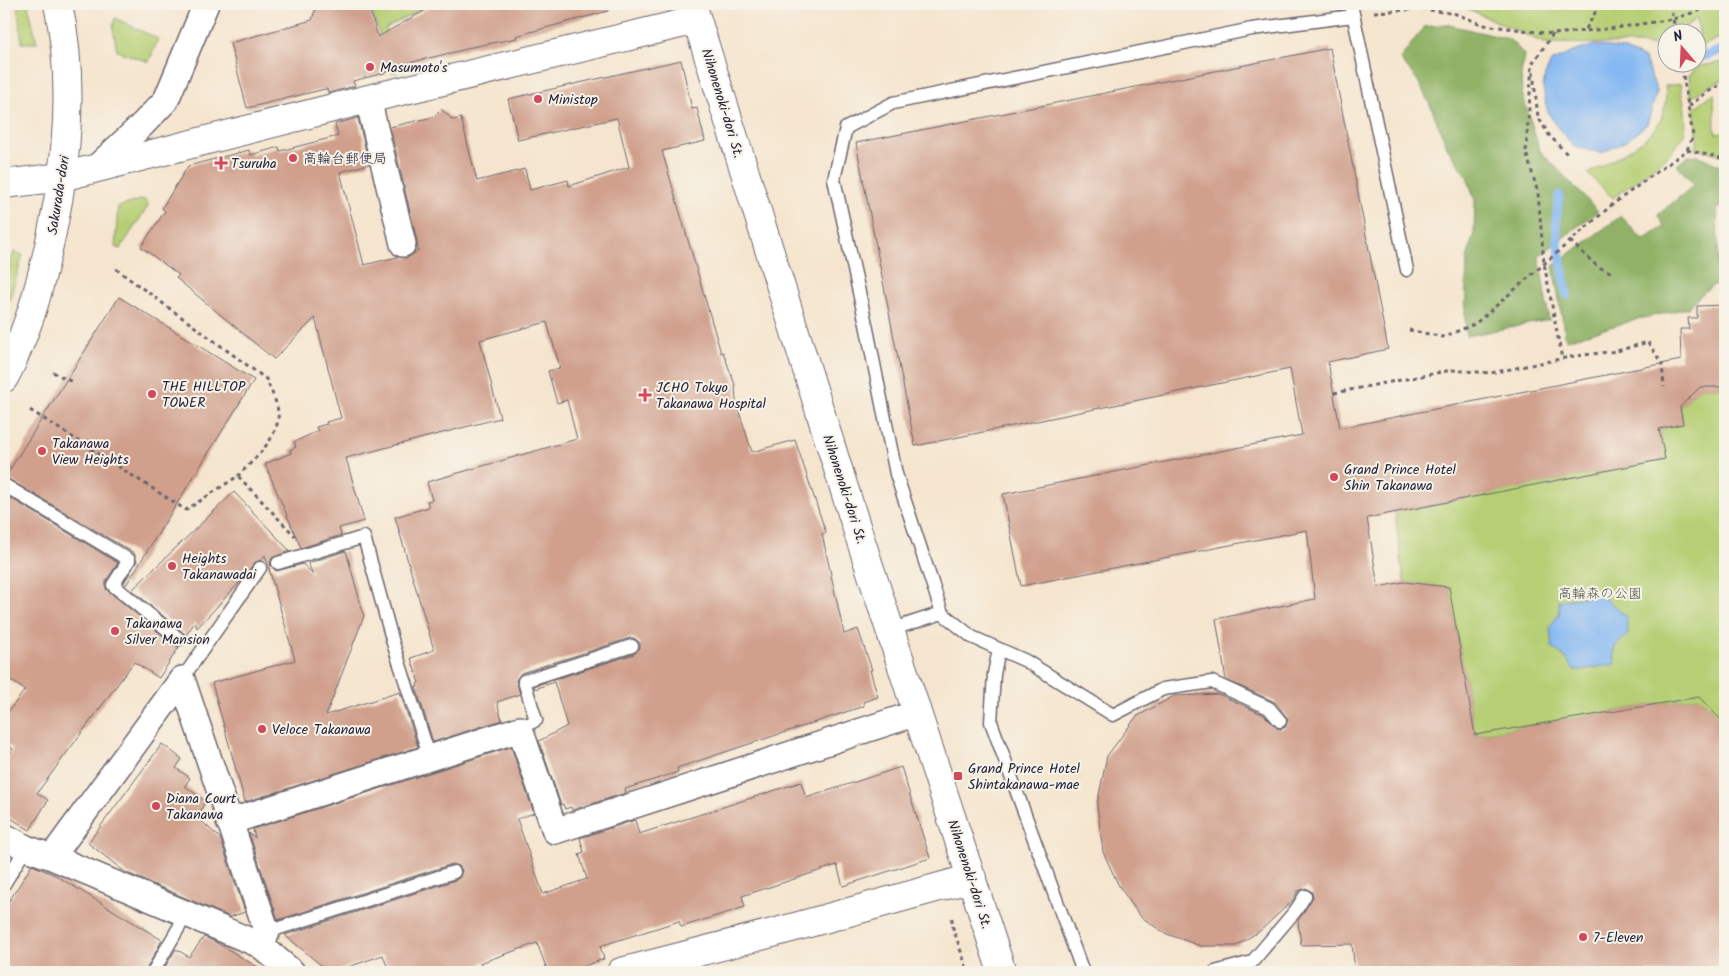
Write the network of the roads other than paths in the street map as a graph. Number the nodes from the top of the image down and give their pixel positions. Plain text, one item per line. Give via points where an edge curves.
1 (58, 4) edge
2 (206, 4) edge
3 (1352, 10) edge
4 (695, 12) edge
5 (368, 99) junction
6 (97, 167) junction
7 (62, 177) junction
8 (4, 184) edge
9 (403, 244) dead end
10 (1407, 270) dead end
11 (4, 378) edge
12 (4, 485) edge
13 (278, 563) dead end
14 (260, 568) dead end
15 (942, 613) junction
16 (890, 630) junction
17 (179, 639) dead end
18 (632, 646) dead end
19 (999, 649) junction
20 (182, 679) junction
21 (917, 714) junction
22 (1280, 720) dead end
23 (520, 729) junction
24 (430, 758) junction
25 (229, 822) junction
26 (4, 836) edge
27 (26, 848) junction
28 (52, 857) junction
29 (454, 872) dead end
30 (972, 878) junction
31 (4, 884) edge
32 (1305, 896) dead end
33 (186, 915) junction
34 (264, 939) junction
35 (153, 972) edge
36 (292, 972) edge
37 (621, 972) edge
38 (1002, 972) edge
39 (1083, 972) edge
40 (1215, 972) edge

1 - 7 main road, Sakurada-dori via 66,54 68,122
2 - 6 street via 166,100
3 - 10 lane
3 - 15 lane via 893,103 846,128 834,179 896,474
4 - 5 main road
4 - 16 main road, Nihonenoki-dori St.
5 - 6 main road
5 - 9 street
6 - 7 main road
7 - 8 main road
7 - 11 main road, Sakurada-dori via 31,318
12 - 17 lane via 129,560 113,586
13 - 24 lane via 364,537 393,643
14 - 20 lane
15 - 16 lane
15 - 19 lane via 972,637
16 - 21 main road, Nihonenoki-dori St.
18 - 23 lane via 524,681 536,720
19 - 22 lane via 1026,661 1113,715 1164,689 1212,682 1269,708
19 - 39 lane via 994,674 992,722
20 - 25 street
20 - 28 street
21 - 23 street via 555,831
21 - 30 main road, Nihonenoki-dori St.
23 - 24 street
24 - 25 street
25 - 34 street
26 - 27 street
27 - 28 street
27 - 31 lane
28 - 33 street
29 - 34 lane
30 - 37 main road
30 - 38 main road, Nihonenoki-dori St.
32 - 40 lane via 1252,962
33 - 34 street
33 - 35 lane
34 - 36 street

